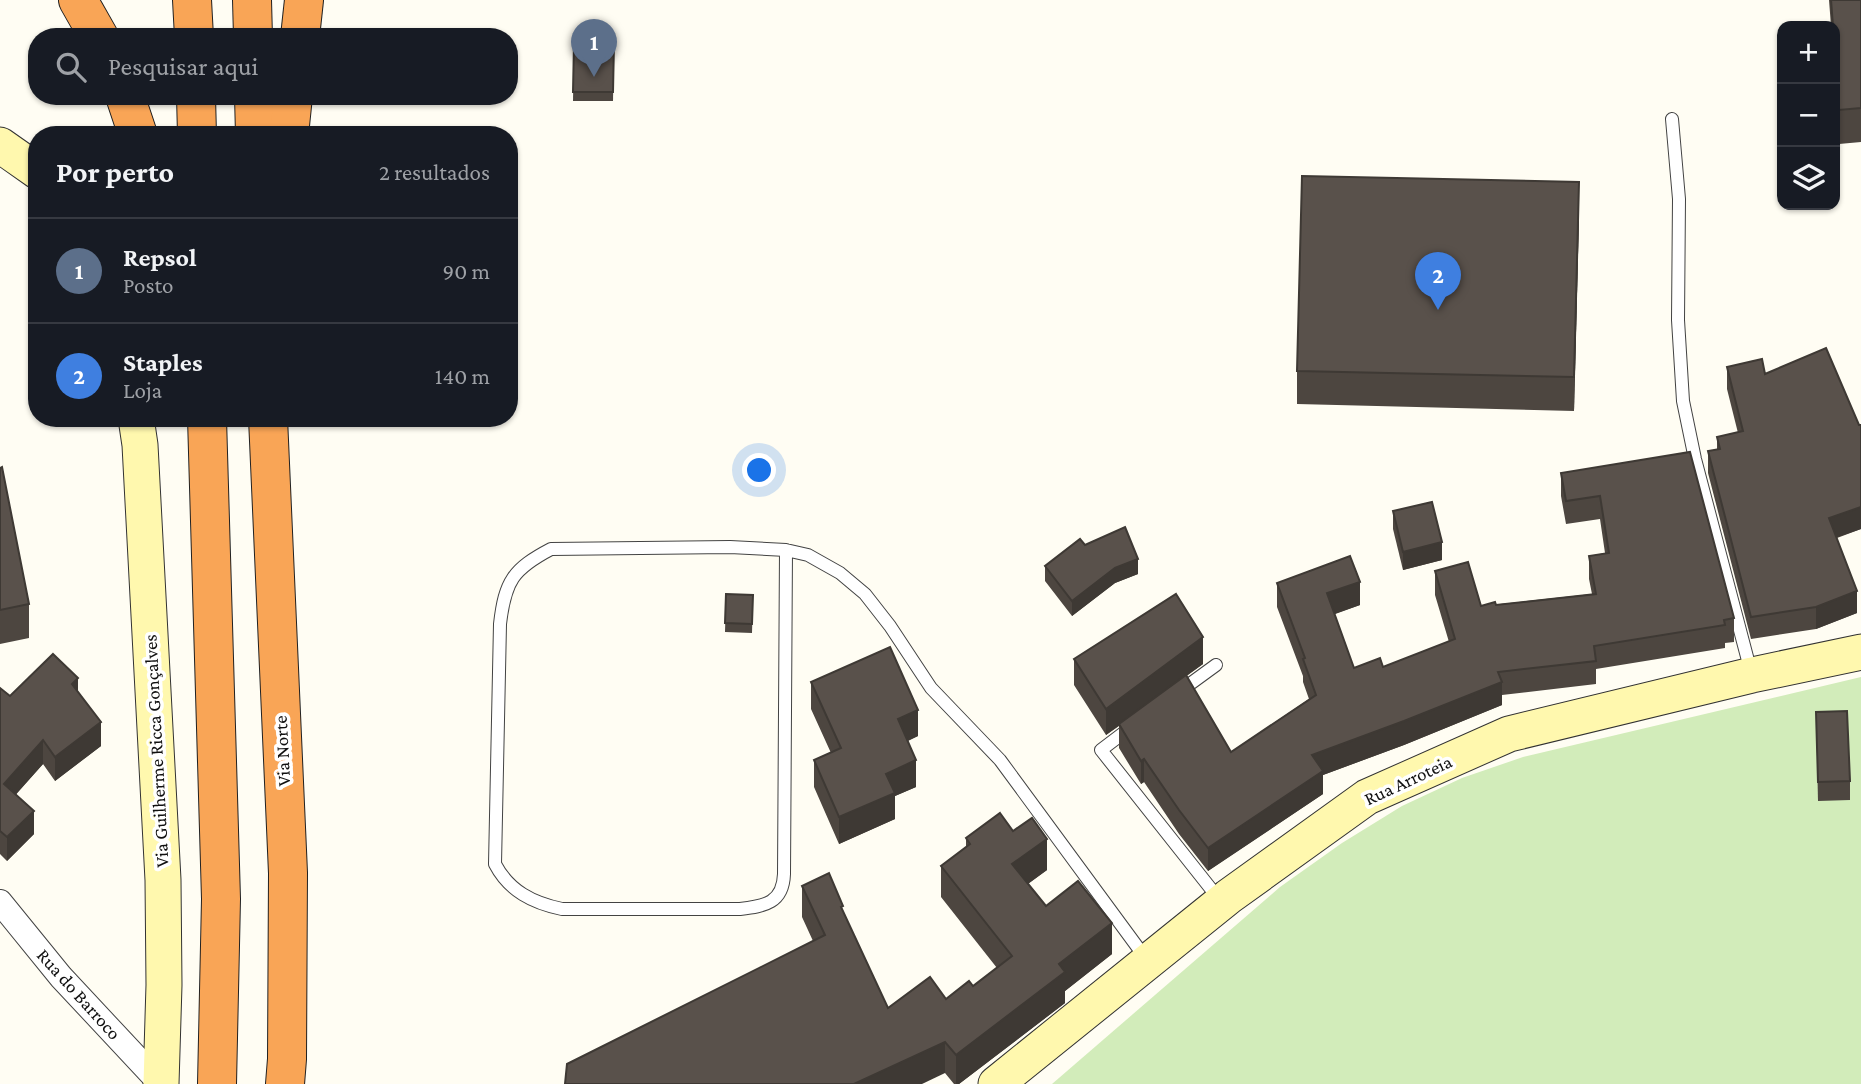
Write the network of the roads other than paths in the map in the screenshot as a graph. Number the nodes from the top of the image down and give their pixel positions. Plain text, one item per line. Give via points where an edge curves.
1 (78, 0) edge
2 (192, 0) edge
3 (252, 0) edge
4 (304, 0) edge
5 (94, 28) edge
6 (194, 28) edge
7 (253, 28) edge
8 (301, 28) edge
9 (128, 105) edge
10 (196, 105) edge
11 (254, 105) edge
12 (292, 105) edge
13 (1672, 119) dead end
14 (135, 126) edge
15 (197, 126) edge
16 (256, 126) edge
17 (290, 126) edge
18 (0, 145) edge
19 (28, 165) edge
20 (137, 427) edge
21 (186, 427) edge
22 (207, 427) edge
23 (268, 427) edge
24 (285, 427) edge
25 (786, 550) junction
26 (213, 586) junction
27 (1861, 652) edge
28 (1216, 665) dead end
29 (1752, 675) junction
30 (1164, 704) edge
31 (1143, 719) edge
32 (281, 728) junction
33 (0, 902) edge
34 (1222, 902) junction
35 (1148, 961) junction
36 (161, 1084) edge
37 (217, 1084) edge
38 (285, 1084) edge
39 (996, 1084) edge

1 - 5 highway
2 - 6 highway
3 - 7 highway
4 - 8 highway
9 - 14 highway
10 - 15 highway
11 - 16 highway
12 - 17 highway
13 - 29 lane via 1679,199 1683,401
18 - 19 street
20 - 36 street, Via Guilherme Ricca Gonçalves via 163,880
21 - 26 highway
22 - 26 highway
23 - 32 highway, Via Norte
24 - 32 highway
25 - 25 lane via 551,548 528,561 511,580 500,624 495,864 510,886 541,904 562,909 740,909 779,895 784,874
25 - 35 lane via 808,555 865,594 932,688 1000,760
26 - 37 highway via 221,899
27 - 29 street, Rua Arroteia
28 - 30 lane
29 - 34 street, Rua Arroteia via 1509,734 1367,797
31 - 34 lane via 1101,750
32 - 38 highway, Via Norte via 288,873
33 - 36 street, Rua do Barroco via 61,977
34 - 35 street, Rua Arroteia
35 - 39 street, Rua Arroteia

